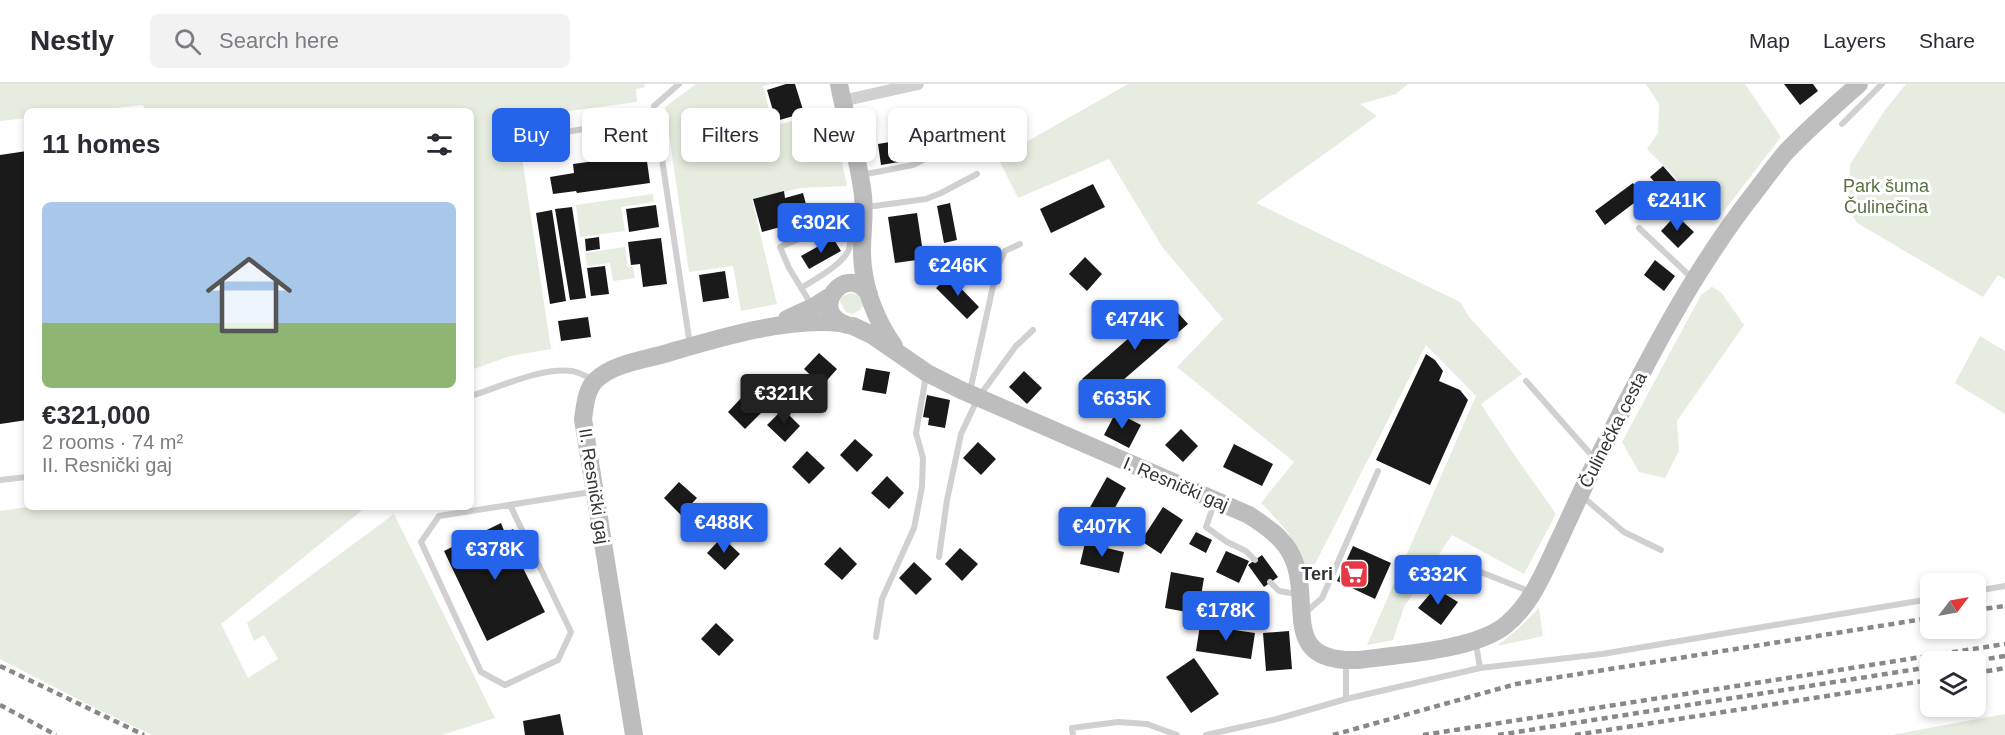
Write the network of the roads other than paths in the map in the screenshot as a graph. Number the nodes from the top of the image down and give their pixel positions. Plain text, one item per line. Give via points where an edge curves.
1 (679, 84) edge
2 (918, 84) edge
3 (1859, 84) edge
4 (1882, 84) edge
5 (840, 93) edge
6 (654, 108) edge
7 (1842, 124) dead end
8 (663, 162) edge
9 (919, 162) edge
10 (977, 174) dead end
11 (860, 175) junction
12 (864, 210) junction
13 (846, 219) junction
14 (1639, 228) dead end
15 (1020, 244) dead end
16 (862, 252) junction
17 (1694, 280) junction
18 (801, 288) junction
19 (836, 290) junction
20 (871, 299) junction
21 (813, 307) junction
22 (846, 324) junction
23 (766, 328) junction
24 (1033, 330) dead end
25 (691, 347) junction
26 (900, 354) junction
27 (927, 373) junction
28 (595, 381) junction
29 (1526, 381) dead end
30 (474, 395) edge
31 (974, 396) junction
32 (1597, 460) junction
33 (1378, 471) dead end
34 (24, 477) edge
35 (0, 480) edge
36 (595, 491) junction
37 (1580, 495) junction
38 (1215, 501) junction
39 (510, 505) junction
40 (1661, 550) dead end
41 (939, 557) dead end
42 (1255, 560) dead end
43 (1473, 569) dead end
44 (1270, 582) dead end
45 (2005, 586) edge
46 (1986, 589) edge
47 (1533, 593) junction
48 (1301, 594) junction
49 (1920, 601) edge
50 (1300, 617) junction
51 (876, 637) dead end
52 (1475, 640) junction
53 (1311, 646) joint
54 (1346, 660) junction
55 (1480, 668) junction
56 (1346, 699) junction
57 (634, 735) edge
58 (1073, 735) edge
59 (1177, 735) edge
60 (1206, 735) edge

1 - 6 lane
2 - 5 street
3 - 17 street, Čulinečka cesta via 1784,154
4 - 7 lane
5 - 11 street, I. Resnički gaj
8 - 25 lane
9 - 11 lane
10 - 12 lane via 926,199
11 - 12 street, I. Resnički gaj
12 - 13 lane
12 - 16 street, I. Resnički gaj
13 - 18 lane via 851,246 846,254 828,272
13 - 18 lane via 780,247
14 - 17 lane
15 - 31 lane via 1005,251 997,268
16 - 19 street, I. Resnički gaj
16 - 20 street, I. Resnički gaj
17 - 32 street, Čulinečka cesta
18 - 21 lane
19 - 20 street via 847,283 857,284 866,289
19 - 21 street
19 - 22 street via 830,301 831,314
20 - 22 street via 872,310 865,321
20 - 26 street, I. Resnički gaj via 883,330
21 - 23 street
22 - 23 street via 812,322
22 - 26 street, I. Resnički gaj via 872,335
23 - 25 street
24 - 31 lane
25 - 28 street via 621,366
26 - 27 street, I. Resnički gaj
27 - 31 street, I. Resnički gaj
27 - 51 lane via 916,433 923,458 922,487 914,528 882,599
28 - 30 lane via 573,371 551,372
28 - 36 street, II. Resnički gaj via 585,401 583,419
29 - 32 lane
31 - 38 street, I. Resnički gaj
31 - 41 lane via 961,435
32 - 37 street, Čulinečka cesta
33 - 50 lane via 1322,598
34 - 35 lane
36 - 39 lane
36 - 57 street, II. Resnički gaj
37 - 40 lane via 1624,532
37 - 47 street, Čulinečka cesta
38 - 42 lane via 1206,527
38 - 48 street, I. Resnički gaj via 1249,515 1284,543 1296,566
39 - 39 lane via 439,516 421,542 481,672 506,685 558,660 571,632
43 - 47 lane
44 - 48 lane via 1279,591
45 - 46 lane
47 - 52 street, Čulinečka cesta via 1506,625
48 - 50 street, I. Resnički gaj
49 - 55 lane via 1602,654
50 - 53 street, I. Resnički gaj
52 - 54 street, Čulinečka cesta via 1430,651
52 - 55 lane
53 - 54 street, Čulinečka cesta via 1322,656
54 - 56 lane
55 - 56 lane
56 - 60 lane
58 - 59 lane via 1072,728 1118,722 1147,724

